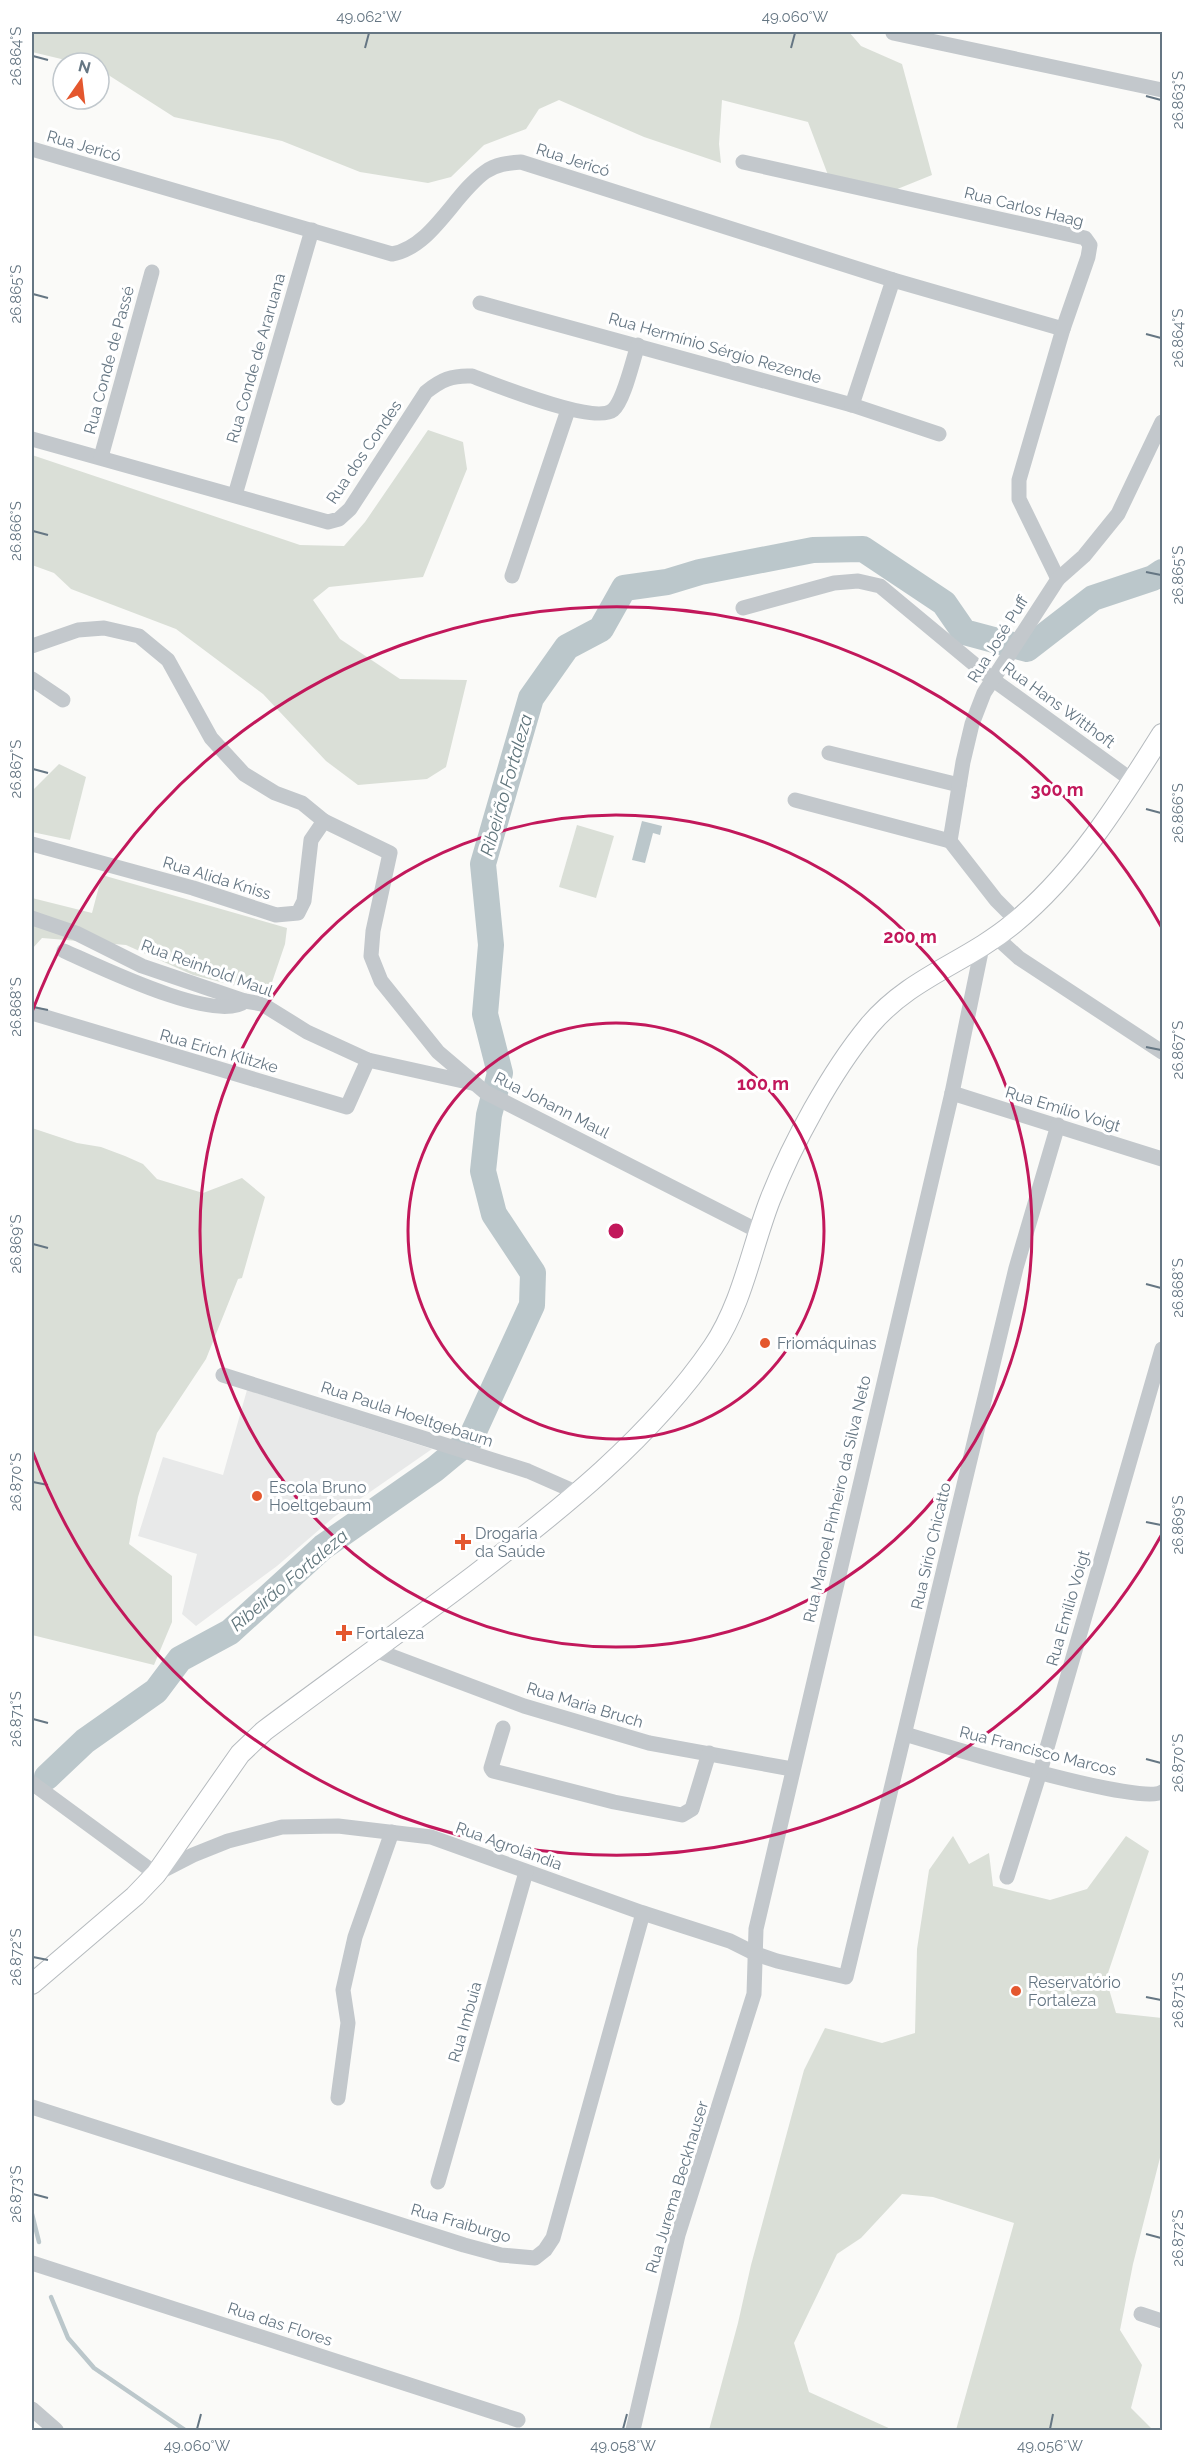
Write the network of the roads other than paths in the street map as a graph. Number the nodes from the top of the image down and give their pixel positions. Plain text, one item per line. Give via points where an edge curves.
1 (893, 33) dead end
2 (1162, 90) edge
3 (32, 149) edge
4 (742, 162) dead end
5 (312, 230) junction
6 (152, 272) dead end
7 (893, 280) junction
8 (480, 303) dead end
9 (1063, 329) junction
10 (638, 345) junction
11 (852, 405) junction
12 (568, 410) junction
13 (1162, 422) edge
14 (939, 434) dead end
15 (32, 439) edge
16 (101, 457) junction
17 (235, 495) junction
18 (512, 576) dead end
19 (1058, 579) junction
20 (743, 608) dead end
21 (32, 646) edge
22 (32, 679) edge
23 (992, 679) junction
24 (63, 700) dead end
25 (1162, 734) edge
26 (829, 753) dead end
27 (1133, 781) junction
28 (959, 785) junction
29 (795, 800) dead end
30 (324, 820) junction
31 (950, 841) junction
32 (32, 844) edge
33 (32, 918) edge
34 (1017, 921) junction
35 (989, 942) junction
36 (64, 951) dead end
37 (245, 1001) junction
38 (32, 1013) edge
39 (1162, 1052) edge
40 (368, 1060) junction
41 (479, 1087) junction
42 (952, 1093) junction
43 (1058, 1125) junction
44 (1162, 1159) edge
45 (760, 1232) junction
46 (1162, 1349) edge
47 (223, 1375) dead end
48 (578, 1493) junction
49 (375, 1650) junction
50 (502, 1728) dead end
51 (905, 1734) junction
52 (709, 1753) junction
53 (792, 1768) junction
54 (1040, 1773) junction
55 (32, 1783) edge
56 (1162, 1792) edge
57 (392, 1832) junction
58 (526, 1872) junction
59 (156, 1874) junction
60 (1007, 1877) dead end
61 (643, 1913) junction
62 (756, 1954) junction
63 (846, 1977) joint
64 (32, 1984) edge
65 (338, 2098) dead end
66 (32, 2106) edge
67 (438, 2182) dead end
68 (32, 2263) edge
69 (1141, 2314) dead end
70 (1162, 2321) edge
71 (32, 2409) edge
72 (518, 2420) dead end
73 (56, 2430) edge
74 (633, 2430) edge

1 - 2 street
3 - 5 street, Rua Jericó
4 - 9 street, Rua Carlos Haag via 1085,238 1090,245 1088,257
5 - 7 street, Rua Jericó via 392,254 405,252 485,171 521,162
5 - 17 street, Rua Conde de Araruana
6 - 16 street, Rua Conde de Passé
7 - 9 street, Rua Jericó
7 - 11 street
8 - 10 street, Rua Hermínio Sérgio Rezende
9 - 19 street, Rua Carlos Haag via 1019,480 1019,499
10 - 11 street, Rua Hermínio Sérgio Rezende
10 - 12 street, Rua dos Condes via 613,410 600,415
11 - 14 street, Rua Hermínio Sérgio Rezende
12 - 17 street, Rua dos Condes via 472,376 455,375 426,392 350,509 339,519 328,522
12 - 18 street
13 - 19 street, Rua José Puff via 1118,514 1084,556
15 - 16 street, Rua dos Condes
16 - 17 street, Rua dos Condes
19 - 23 street, Rua José Puff
20 - 23 street, Rua Hans Witthoft via 834,583 858,581 880,586
21 - 30 street via 78,630 104,628 139,636 168,660 211,738 244,774 275,793 302,803
22 - 24 street
23 - 27 street, Rua Hans Witthoft
23 - 28 street, Rua José Puff via 972,724
25 - 27 main road
26 - 28 street
27 - 34 main road via 1074,862
28 - 31 street, Rua José Puff
29 - 31 street
30 - 32 street, Rua Alida Kniss via 311,840 304,902 298,913 276,915
30 - 41 street, Rua Johann Maul via 390,853 373,931 371,956 375,969 438,1052
31 - 34 street
33 - 37 street, Rua Reinhold Maul via 76,933 142,966
34 - 35 main road
35 - 39 street
35 - 42 street, Rua Manoel Pinheiro da Silva Neto
35 - 45 main road via 919,981 889,1006 860,1039 797,1143 770,1200
36 - 37 street via 182,999 230,1008
37 - 40 street, Rua Reinhold Maul via 262,1004 307,1032
38 - 40 street, Rua Erich Klitzke via 347,1107
40 - 41 street, Rua Reinhold Maul
41 - 45 street, Rua Johann Maul
42 - 43 street, Rua Emílio Voigt
42 - 53 street, Rua Manoel Pinheiro da Silva Neto
43 - 44 street, Rua Emílio Voigt
43 - 51 street, Rua Sírio Chicatto via 1017,1268
45 - 48 main road via 740,1296 712,1347 651,1422
46 - 54 street, Rua Emílio Voigt
47 - 48 street, Rua Paula Hoeltgebaum via 528,1471
48 - 49 main road
49 - 52 street, Rua Maria Bruch via 524,1706 649,1743
49 - 59 main road via 264,1731 240,1754
50 - 52 street via 491,1768 494,1771 682,1815 692,1809
51 - 54 street, Rua Francisco Marcos
51 - 63 street, Rua Sírio Chicatto
52 - 53 street, Rua Maria Bruch
53 - 62 street, Rua Manoel Pinheiro da Silva Neto via 756,1929
54 - 56 street, Rua Francisco Marcos via 1147,1796
54 - 60 street, Rua Emílio Voigt
55 - 59 street
57 - 58 street, Rua Agrolândia via 431,1837
57 - 59 street, Rua Agrolândia via 338,1826 282,1827 219,1845
57 - 65 street via 355,1937 343,1989 348,2023
58 - 61 street, Rua Agrolândia
58 - 67 street, Rua Imbuia
59 - 64 main road
61 - 62 street, Rua Agrolândia via 730,1941
61 - 66 street, Rua Fraiburgo via 553,2238 535,2258 501,2255 464,2245
62 - 63 street, Rua Agrolândia
62 - 74 street, Rua Jurema Beckhauser via 754,1994 678,2235
68 - 72 street, Rua das Flores
69 - 70 street
71 - 73 street

